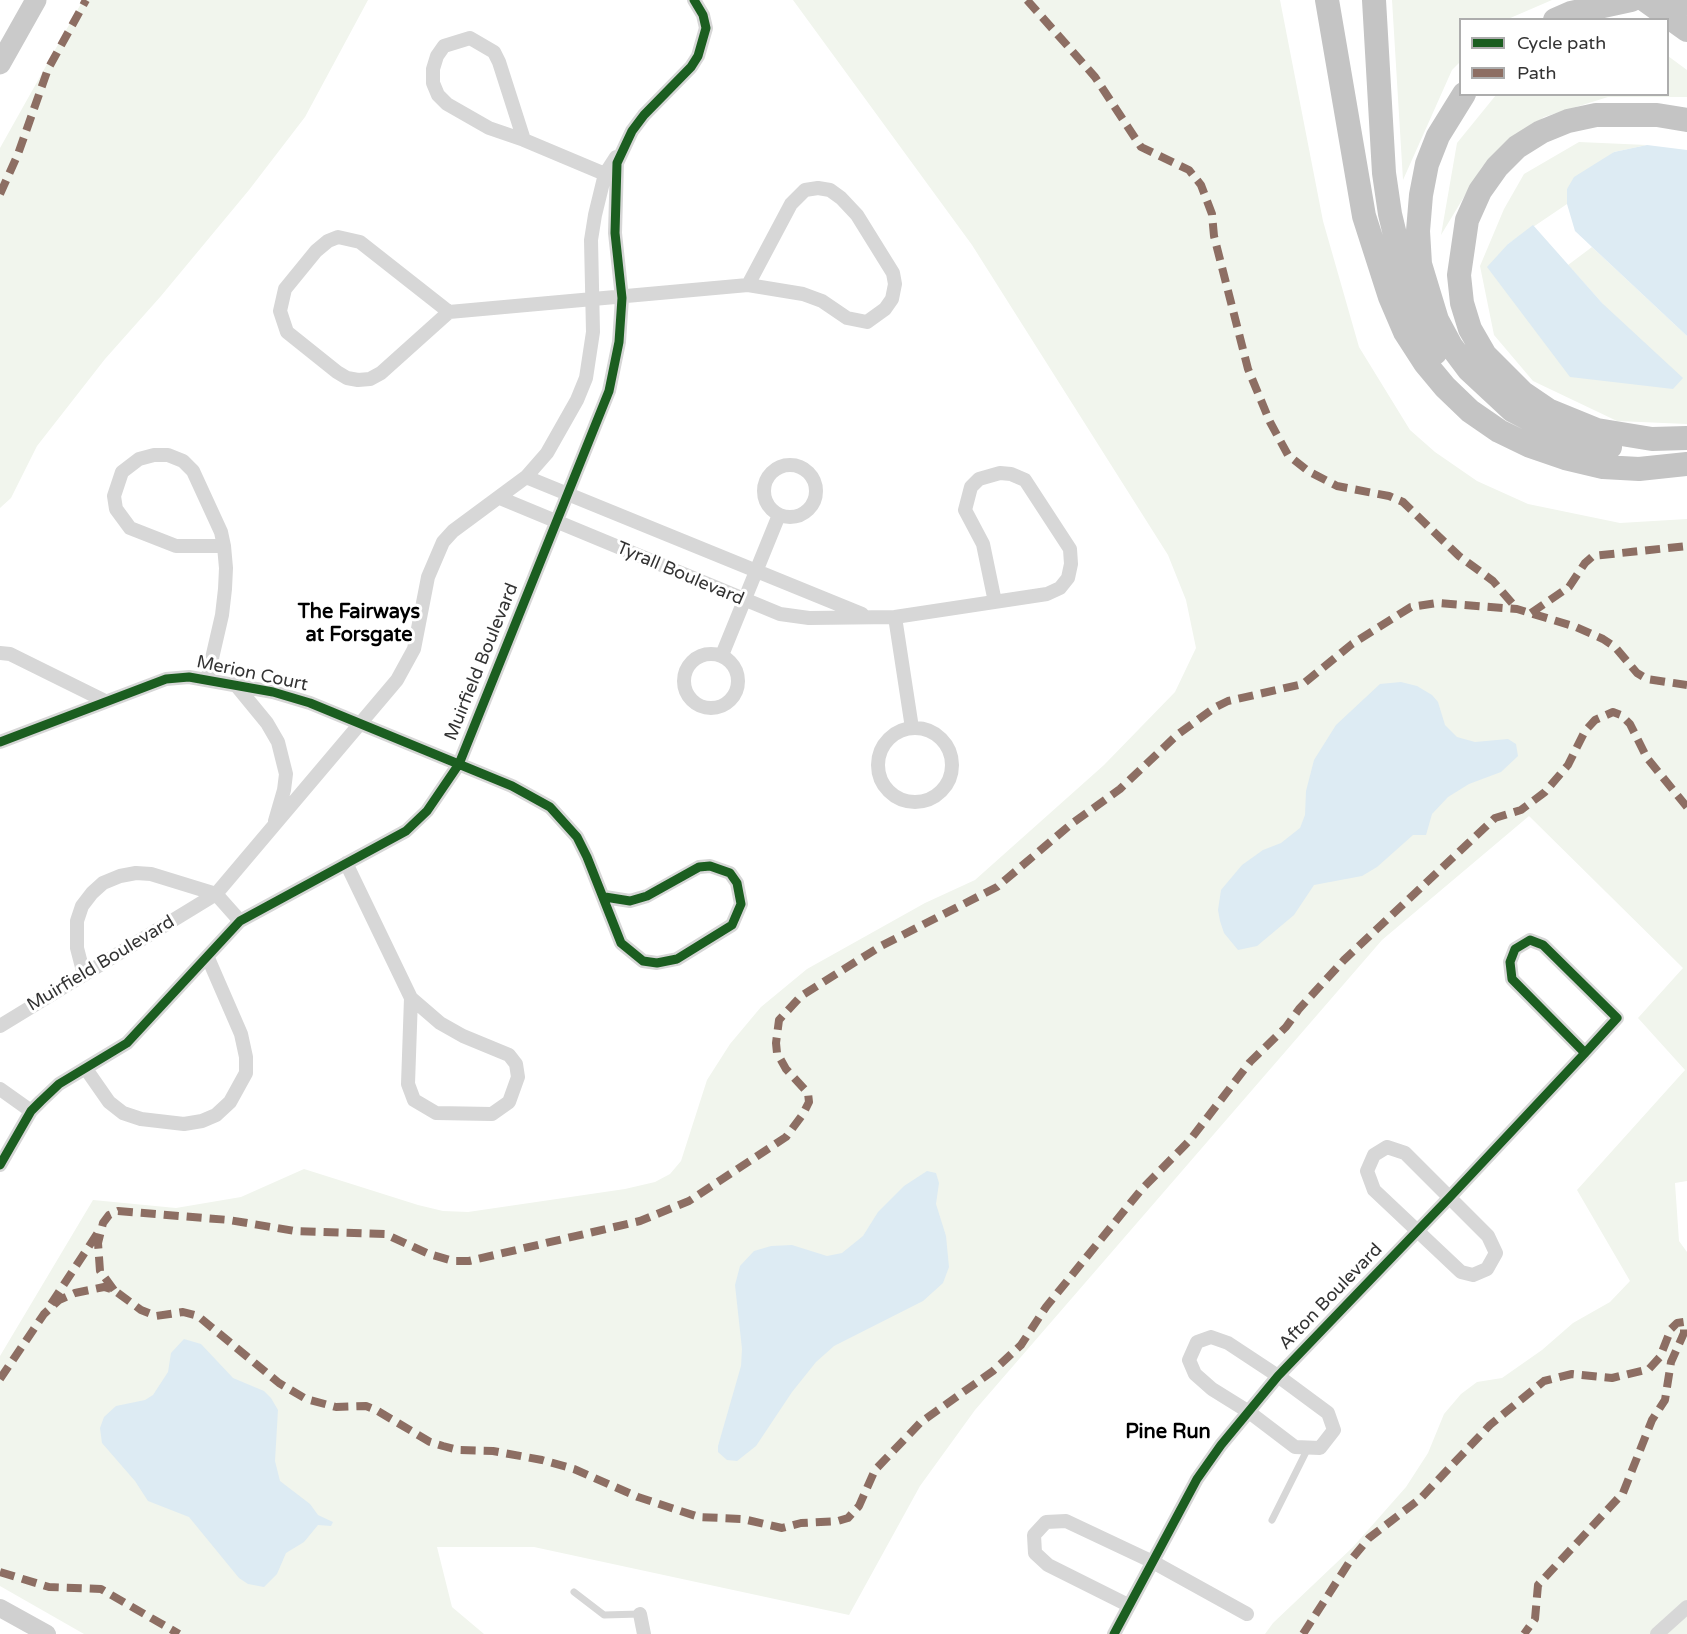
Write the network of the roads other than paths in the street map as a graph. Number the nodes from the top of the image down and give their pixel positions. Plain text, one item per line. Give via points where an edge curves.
1 (36, 0) edge
2 (694, 0) edge
3 (1327, 0) edge
4 (1374, 0) edge
5 (1631, 0) edge
6 (1645, 0) edge
7 (1660, 0) edge
8 (1687, 3) edge
9 (1563, 16) edge
10 (1687, 30) edge
11 (0, 64) edge
12 (1463, 96) edge
13 (1687, 120) edge
14 (524, 140) junction
15 (611, 176) junction
16 (748, 285) junction
17 (622, 298) junction
18 (593, 300) junction
19 (449, 312) junction
20 (1687, 438) edge
21 (1687, 447) edge
22 (1565, 458) junction
23 (1687, 464) edge
24 (526, 477) junction
25 (568, 494) junction
26 (500, 498) junction
27 (780, 515) dead end
28 (556, 521) junction
29 (224, 546) junction
30 (755, 572) junction
31 (743, 600) junction
32 (995, 602) junction
33 (867, 616) junction
34 (895, 617) junction
35 (0, 653) edge
36 (722, 655) junction
37 (207, 680) junction
38 (235, 684) junction
39 (105, 700) junction
40 (361, 723) junction
41 (912, 728) junction
42 (0, 742) edge
43 (459, 764) junction
44 (272, 831) junction
45 (346, 863) junction
46 (216, 894) junction
47 (605, 897) junction
48 (240, 921) junction
49 (208, 958) junction
50 (84, 975) junction
51 (411, 998) junction
52 (0, 1026) edge
53 (1585, 1053) junction
54 (86, 1069) junction
55 (0, 1089) edge
56 (31, 1111) junction
57 (0, 1165) edge
58 (1449, 1198) junction
59 (1418, 1230) junction
60 (1278, 1376) junction
61 (1249, 1412) junction
62 (1307, 1450) junction
63 (1272, 1520) dead end
64 (1153, 1562) junction
65 (574, 1592) dead end
66 (1128, 1605) junction
67 (1687, 1607) edge
68 (0, 1608) edge
69 (640, 1614) joint
70 (1247, 1614) dead end
71 (47, 1634) edge
72 (644, 1634) edge
73 (1114, 1634) edge
74 (1657, 1634) edge

1 - 11 main road
2 - 15 street, Muirfield Boulevard via 705,28 698,56 644,115 621,151
3 - 22 highway via 1364,216 1405,332 1438,379 1470,411 1499,431
4 - 22 highway via 1384,173 1398,255 1422,328 1437,356 1477,406 1512,432
5 - 9 highway
6 - 10 highway
7 - 8 highway
12 - 21 highway via 1438,136 1427,164 1418,231 1427,293 1451,346 1487,390 1512,410 1566,438 1620,449
13 - 20 highway via 1657,115 1596,115 1568,121 1517,147 1497,167 1467,220 1459,275 1470,329 1485,355 1523,393 1548,410 1596,430 1652,439
14 - 14 street via 494,52 470,38 444,46 437,56 433,83 442,99 489,128
14 - 15 street
15 - 17 street, Muirfield Boulevard
15 - 18 street, Muirfield Boulevard via 591,240
16 - 16 street via 803,294 847,318 867,322 885,309 895,284 893,273 856,215 830,190 818,188 805,190 791,204
16 - 17 street
17 - 18 street
17 - 25 street, Muirfield Boulevard via 615,372
18 - 19 street
18 - 24 street, Muirfield Boulevard via 586,378 566,423
19 - 19 street via 360,242 338,237 316,251 285,289 280,311 287,332 337,372 358,380 381,373
22 - 23 highway via 1639,469
24 - 25 street, Tyrall Boulevard
24 - 26 street, Muirfield Boulevard
25 - 28 street, Muirfield Boulevard
25 - 30 street, Tyrall Boulevard
26 - 28 street, Tyrall Boulevard
26 - 40 street, Muirfield Boulevard via 443,542 428,578 414,650
27 - 30 street
28 - 31 street, Tyrall Boulevard
28 - 43 street, Muirfield Boulevard
29 - 29 street via 193,471 183,461 154,455 139,459 122,472 114,496 116,509 130,528 176,546
29 - 37 street via 222,615
30 - 31 street
30 - 33 street, Tyrall Boulevard
31 - 33 street, Tyrall Boulevard via 780,614 809,618
31 - 36 street
32 - 32 street, Tyrall Boulevard via 1047,594 1060,588 1068,578 1071,564 1070,549 1025,480 1000,473 980,478 971,487 965,510 983,544
32 - 34 street, Tyrall Boulevard
33 - 34 street, Tyrall Boulevard
34 - 41 street
35 - 39 street via 10,654
36 - 36 street via 698,656 684,673 686,694 703,708 723,705 737,689 735,668
37 - 38 street, Merion Court
37 - 39 street, Merion Court via 166,679
38 - 40 street, Merion Court via 310,703
38 - 44 street via 278,742 285,782
39 - 42 street, Merion Court
40 - 43 street, Merion Court
40 - 44 street, Muirfield Boulevard
41 - 41 street via 896,733 885,743 878,771 892,795 920,803 945,788 952,760 937,735
43 - 45 street, Muirfield Boulevard via 426,811 406,831
43 - 47 street, Merion Court via 534,796 563,818
44 - 46 street, Muirfield Boulevard
45 - 48 street, Muirfield Boulevard
45 - 51 street
46 - 48 street
46 - 50 street, Muirfield Boulevard
46 - 50 street via 151,874 136,873 103,883 82,906 77,921 77,948
47 - 47 street, Merion Court via 621,943 643,961 657,963 677,959 732,925 741,904 737,883 730,873 710,866 699,867 647,896 630,901
48 - 49 street, Muirfield Boulevard
49 - 54 street, Muirfield Boulevard via 127,1043
49 - 54 street via 241,1034 246,1057 246,1073 230,1102 216,1115 184,1124 123,1113 109,1102
50 - 52 street, Muirfield Boulevard
51 - 51 street via 408,1084 414,1100 436,1113 492,1114 509,1102 518,1077 516,1064 509,1055 440,1023
53 - 53 street, Afton Boulevard via 1617,1018 1543,945 1530,940 1515,949 1510,962 1512,979
53 - 58 street, Afton Boulevard
54 - 56 street, Muirfield Boulevard via 59,1083
55 - 56 street
56 - 57 street, Muirfield Boulevard
58 - 59 street, Afton Boulevard
58 - 59 street via 1488,1236 1496,1253 1487,1269 1473,1275 1461,1272
58 - 59 street via 1405,1154 1386,1147 1374,1155 1367,1171 1374,1190
59 - 60 street, Afton Boulevard
60 - 61 street, Afton Boulevard
60 - 61 street via 1228,1343 1211,1337 1197,1342 1189,1360 1195,1374
60 - 62 street via 1328,1413 1334,1430 1320,1448
61 - 62 street via 1295,1447
61 - 64 street, Afton Boulevard via 1197,1479
62 - 63 lane
64 - 66 street, Afton Boulevard
64 - 66 street via 1066,1521 1046,1522 1034,1535 1035,1553 1048,1565
64 - 70 street
65 - 69 lane via 604,1615
66 - 73 street, Afton Boulevard
67 - 74 street
68 - 71 street
69 - 72 street

